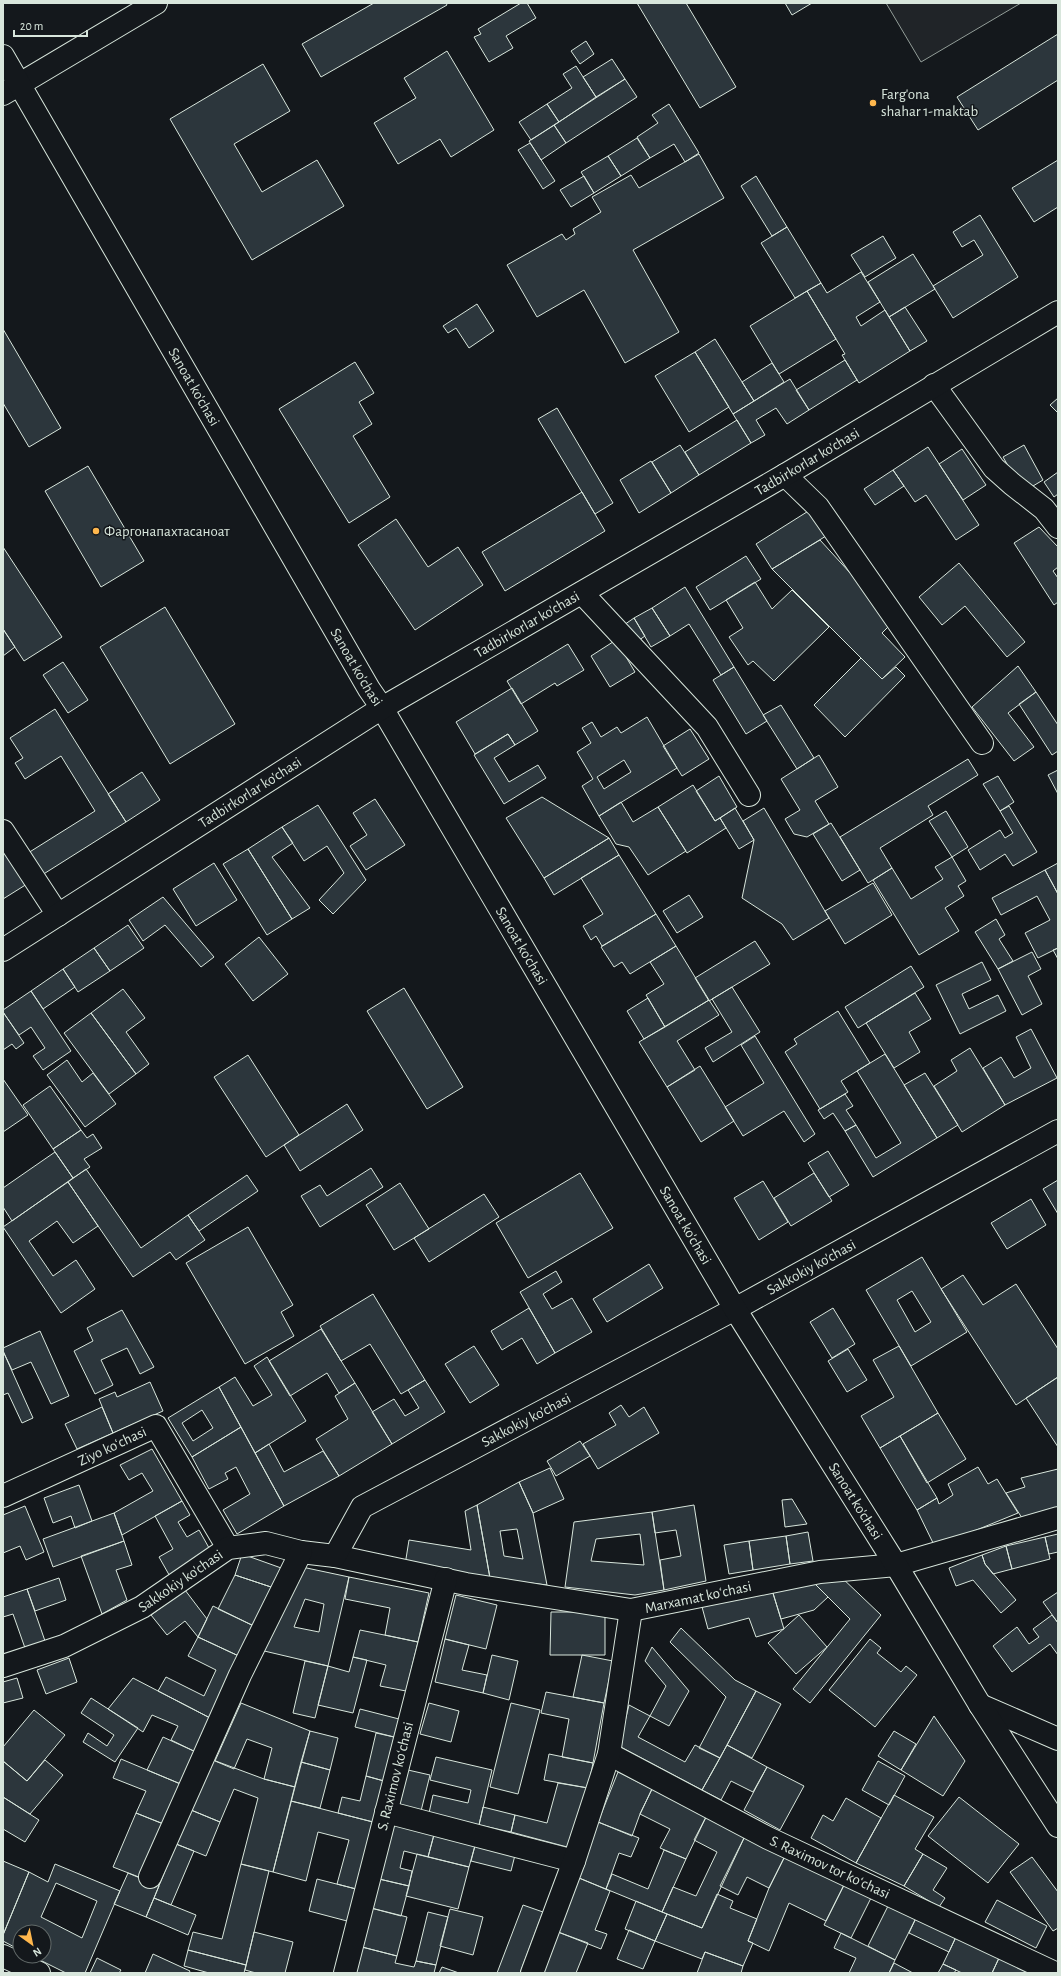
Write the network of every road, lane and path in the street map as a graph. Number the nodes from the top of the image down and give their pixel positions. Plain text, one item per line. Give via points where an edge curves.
1 (156, 3) edge
2 (3, 56) edge
3 (11, 89) edge
4 (1058, 312) edge
5 (934, 385) junction
6 (785, 475) junction
7 (1058, 527) edge
8 (582, 592) junction
9 (382, 708) junction
10 (982, 743) dead end
11 (749, 795) dead end
12 (3, 831) edge
13 (58, 915) junction
14 (3, 950) edge
15 (1058, 1131) edge
16 (735, 1308) junction
17 (3, 1496) edge
18 (1058, 1518) edge
19 (228, 1548) junction
20 (301, 1552) junction
21 (335, 1556) junction
22 (896, 1565) junction
23 (446, 1579) junction
24 (631, 1610) junction
25 (3, 1666) edge
26 (980, 1705) junction
27 (1058, 1739) edge
28 (609, 1754) junction
29 (386, 1812) junction
30 (1058, 1826) edge
31 (574, 1861) junction
32 (150, 1877) dead end
33 (7, 1963) edge
34 (39, 1973) edge
35 (346, 1973) edge
36 (532, 1973) edge
37 (1055, 1973) edge

1 - 3 street
2 - 3 street, Sanoat ko'chasi
3 - 9 street, Sanoat ko'chasi
4 - 5 street, Tadbirkorlar ko'chasi
5 - 6 street, Tadbirkorlar ko'chasi
5 - 7 street via 994,468 1044,509
6 - 8 street, Tadbirkorlar ko'chasi
6 - 10 street via 818,507
8 - 9 street, Tadbirkorlar ko'chasi
8 - 11 street via 707,727
9 - 13 street, Tadbirkorlar ko'chasi
9 - 16 street, Sanoat ko'chasi
12 - 13 street
13 - 14 street, Tadbirkorlar ko'chasi
15 - 16 street, Sakkokiy ko'chasi
16 - 21 street, Sakkokiy ko'chasi via 362,1507
16 - 22 street, Sanoat ko'chasi
17 - 19 street, Ziyo koʻchasi via 156,1426
18 - 22 street, Marxamat koʻchasi
19 - 20 street, Sakkokiy ko'chasi via 266,1543
19 - 25 street, Sakkokiy ko'chasi via 142,1607 64,1646
20 - 21 street, Sakkokiy ko'chasi
20 - 32 street via 240,1676
21 - 23 street, Marxamat koʻchasi
22 - 24 street, Marxamat koʻchasi via 820,1572
22 - 26 street, Sanoat ko'chasi
23 - 24 street, Marxamat koʻchasi
23 - 29 street, S. Raximov koʻchasi
24 - 28 street
26 - 27 street
26 - 30 street, Sanoat ko'chasi
28 - 31 street
28 - 37 street, S. Raximov tor koʻchasi via 768,1838
29 - 31 street
29 - 35 street, S. Raximov koʻchasi
31 - 36 street
33 - 34 street

